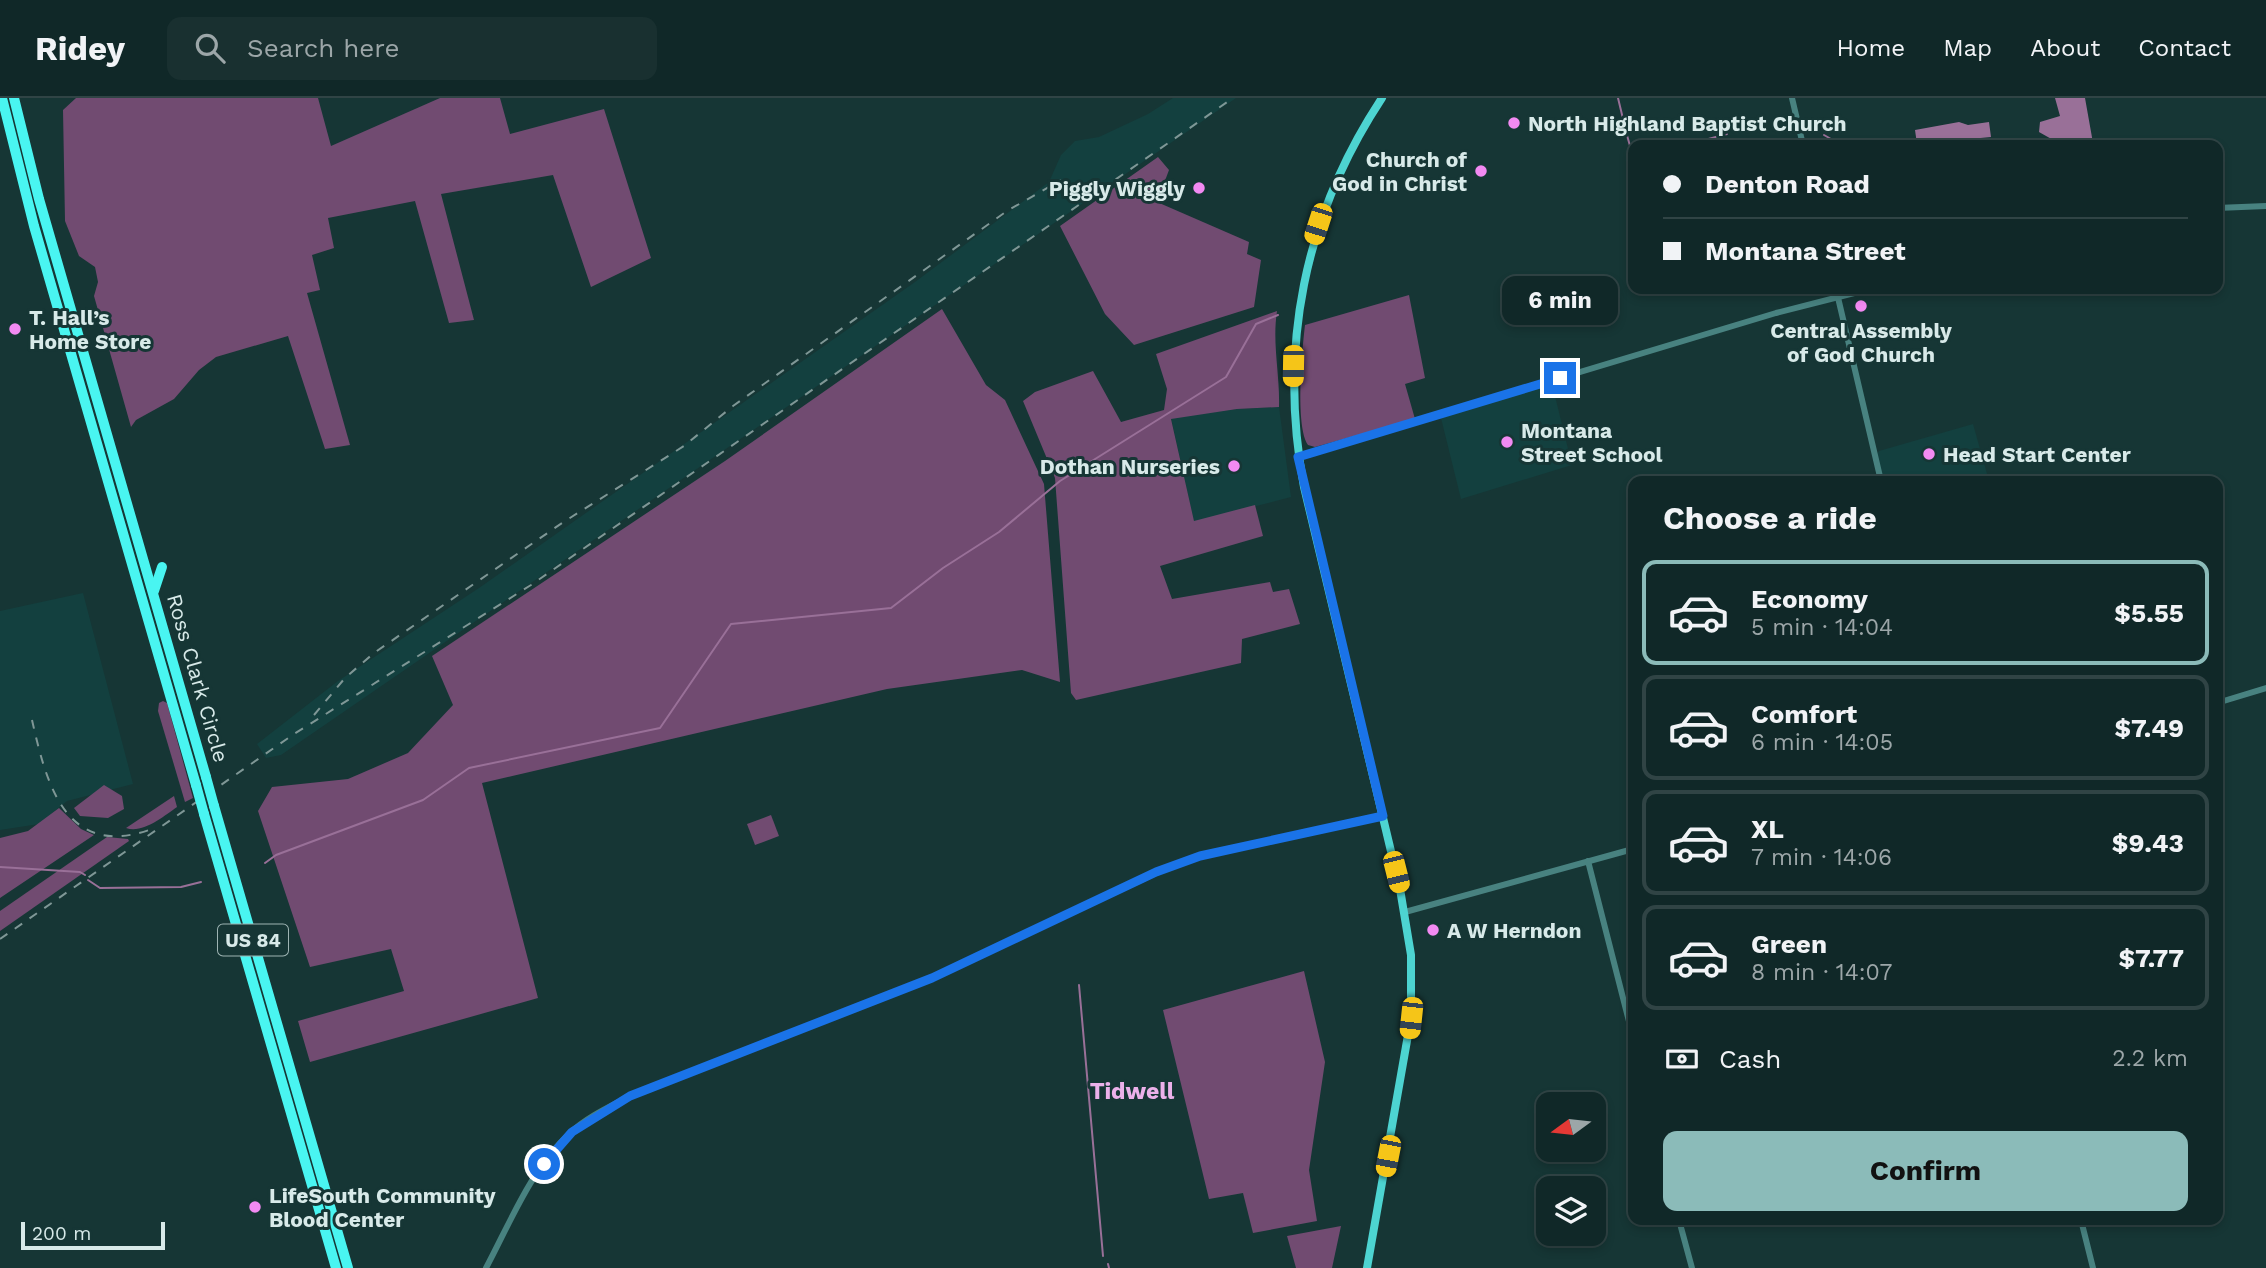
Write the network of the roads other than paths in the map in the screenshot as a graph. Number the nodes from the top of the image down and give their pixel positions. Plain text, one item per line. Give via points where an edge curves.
1 (2, 98) edge
2 (15, 98) edge
3 (1381, 98) edge
4 (1792, 98) edge
5 (3, 111) edge
6 (1802, 140) edge
7 (2266, 206) edge
8 (2223, 208) edge
9 (1837, 294) edge
10 (1850, 294) edge
11 (1838, 297) junction
12 (1298, 457) junction
13 (1880, 476) edge
14 (162, 567) dead end
15 (153, 595) junction
16 (2266, 688) edge
17 (2223, 701) edge
18 (1383, 816) junction
19 (1628, 850) edge
20 (1588, 861) junction
21 (1405, 912) junction
22 (1628, 1017) edge
23 (292, 1073) junction
24 (281, 1079) junction
25 (314, 1152) junction
26 (303, 1155) junction
27 (1680, 1225) edge
28 (2082, 1225) edge
29 (330, 1249) junction
30 (343, 1250) junction
31 (336, 1268) edge
32 (348, 1268) edge
33 (486, 1268) edge
34 (1367, 1268) edge
35 (1692, 1268) edge
36 (2093, 1268) edge

1 - 5 highway, Ross Clark Circle / US 84
2 - 15 highway, Ross Clark Circle / US 84 via 39,199
3 - 12 main road via 1333,186 1308,261 1294,352
4 - 6 street
5 - 24 highway, Ross Clark Circle / US 84, bridge
7 - 8 street
9 - 11 street
10 - 11 street
11 - 12 street
11 - 13 street
12 - 18 main road
14 - 15 highway
15 - 23 highway, Ross Clark Circle / US 84, bridge
16 - 17 street
18 - 21 main road
18 - 33 street via 1210,853 1171,866 940,975 630,1096 589,1119 557,1147 531,1184
19 - 20 street
20 - 21 street
20 - 22 street
21 - 34 main road via 1412,979 1409,1036
23 - 24 highway
23 - 25 highway, Ross Clark Circle / US 84
24 - 26 highway, Ross Clark Circle / US 84
25 - 26 highway
25 - 30 highway, Ross Clark Circle / US 84
26 - 29 highway, Ross Clark Circle / US 84
27 - 35 street
28 - 36 street
29 - 30 highway
29 - 31 highway, Ross Clark Circle / US 84
30 - 32 highway, Ross Clark Circle / US 84

